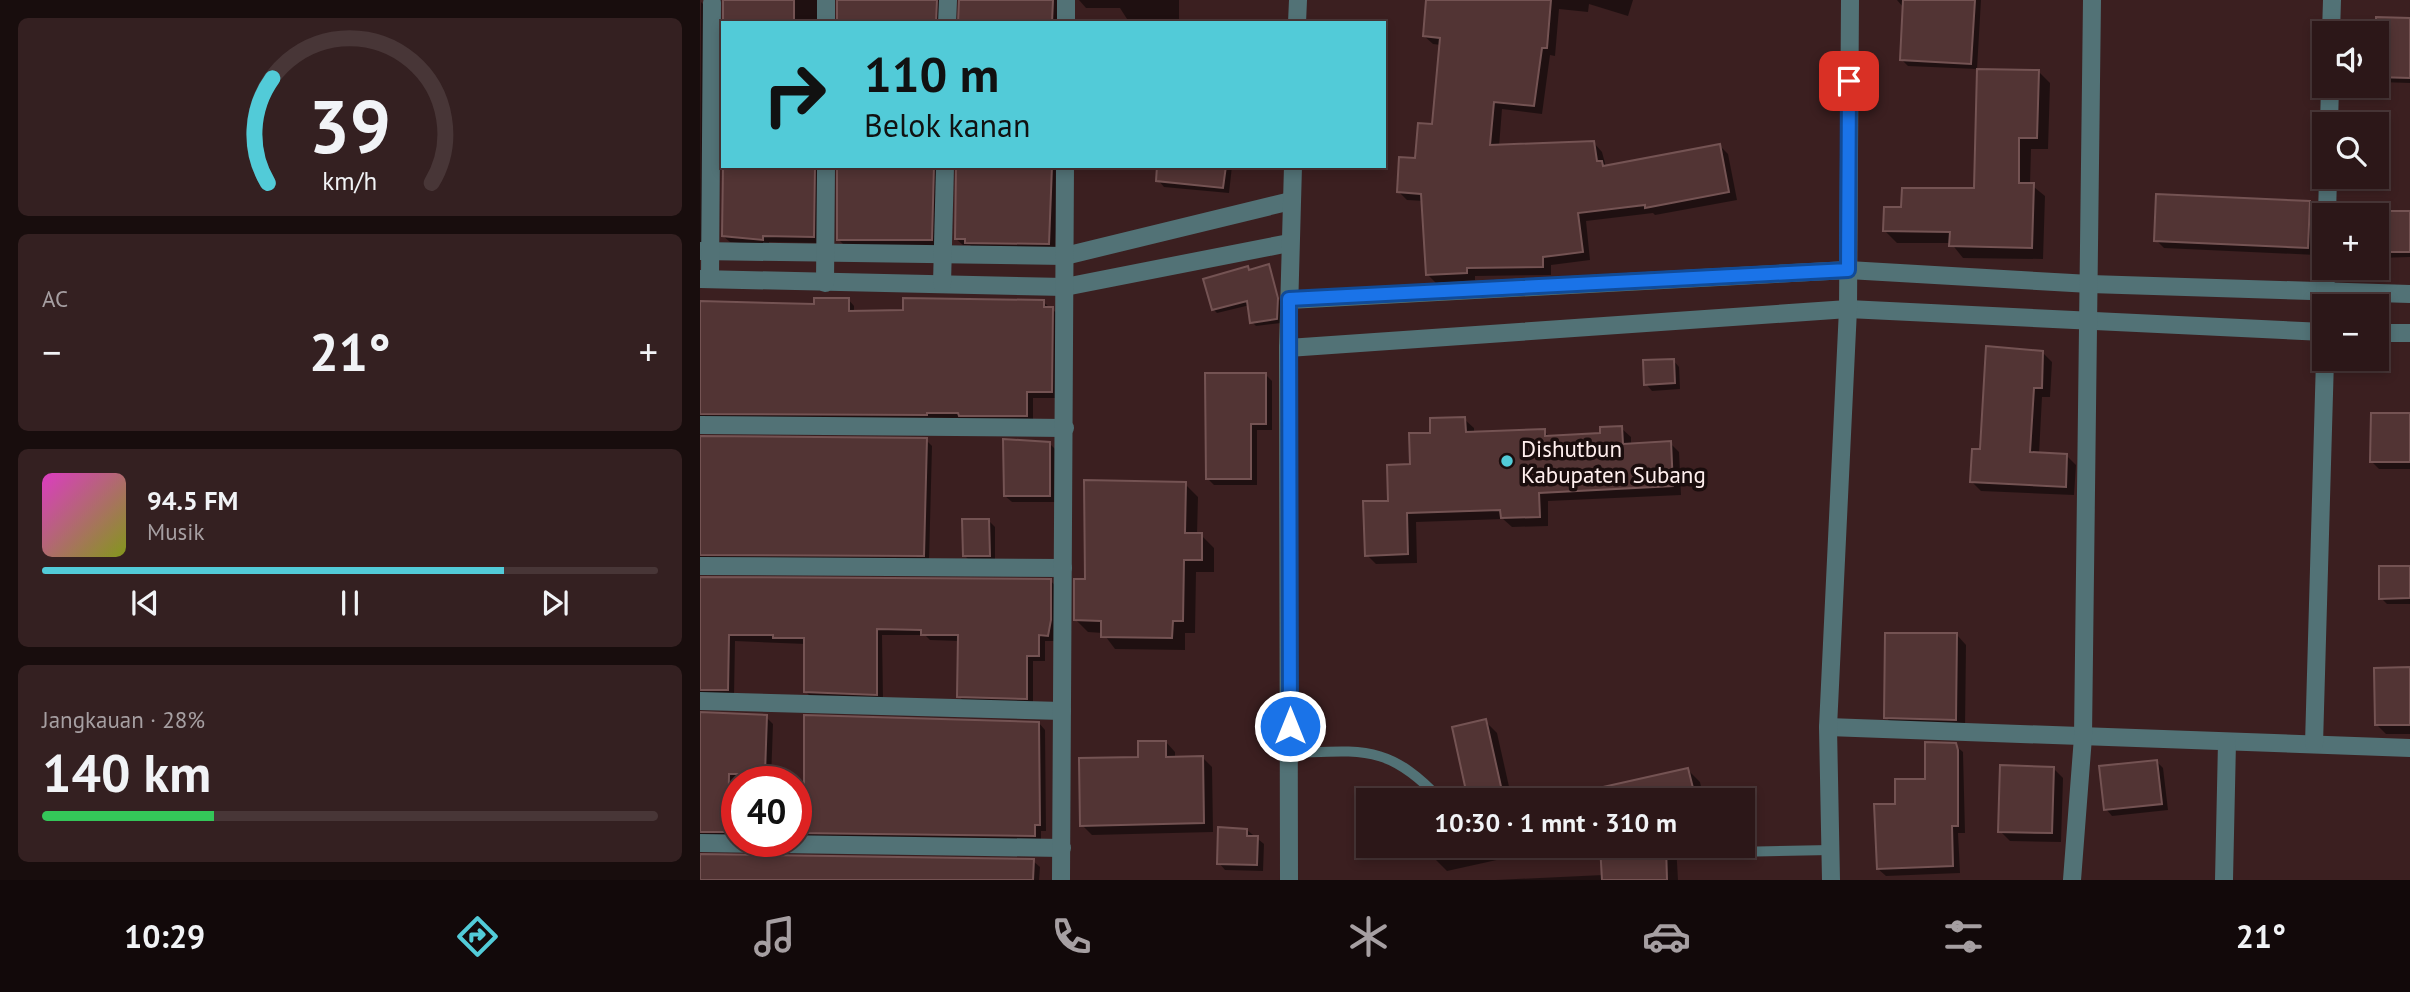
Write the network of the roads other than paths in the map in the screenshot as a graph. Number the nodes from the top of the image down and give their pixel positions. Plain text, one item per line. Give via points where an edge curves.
1 (826, 0) edge
2 (948, 0) edge
3 (1066, 0) edge
4 (1298, 0) edge
5 (1850, 0) edge
6 (2092, 0) edge
7 (2332, 0) edge
8 (712, 4) dead end
9 (826, 21) edge
10 (947, 21) edge
11 (1066, 21) edge
12 (1297, 21) edge
13 (2331, 21) edge
14 (826, 168) edge
15 (945, 168) edge
16 (1065, 168) edge
17 (1293, 168) edge
18 (1292, 201) junction
19 (1289, 243) junction
20 (706, 251) edge
21 (826, 253) junction
22 (943, 254) junction
23 (1065, 256) junction
24 (1848, 270) junction
25 (705, 279) edge
26 (825, 283) junction
27 (942, 284) junction
28 (2090, 284) junction
29 (1065, 287) junction
30 (2410, 294) edge
31 (2389, 295) edge
32 (2312, 298) edge
33 (1289, 299) junction
34 (1848, 309) junction
35 (2089, 321) junction
36 (2312, 331) edge
37 (2389, 333) edge
38 (2410, 333) edge
39 (1288, 348) junction
40 (2325, 371) edge
41 (700, 425) edge
42 (1065, 428) junction
43 (700, 566) edge
44 (1063, 568) junction
45 (700, 701) edge
46 (1062, 711) junction
47 (1828, 727) junction
48 (2083, 737) junction
49 (2227, 742) junction
50 (2314, 744) junction
51 (2410, 748) edge
52 (1290, 753) junction
53 (1429, 788) edge
54 (700, 843) edge
55 (1062, 848) junction
56 (1831, 850) junction
57 (1755, 852) edge
58 (1061, 880) edge
59 (1289, 880) edge
60 (1831, 880) edge
61 (2072, 880) edge
62 (2224, 880) edge

1 - 9 street
2 - 10 street
3 - 11 street
4 - 12 street
5 - 24 street
6 - 28 street
7 - 13 street
8 - 20 street
14 - 21 street
15 - 22 street
16 - 23 street
17 - 18 street
18 - 19 street
18 - 23 street
19 - 29 street
19 - 33 street
20 - 21 street
20 - 25 street
21 - 22 street
21 - 26 street
22 - 23 street
22 - 27 street
23 - 29 street
24 - 28 street
24 - 33 street
24 - 34 street
25 - 26 street
26 - 27 street
27 - 29 street
28 - 32 street
28 - 35 street
29 - 42 street
30 - 31 street
33 - 39 street
34 - 35 street
34 - 39 street
34 - 47 street
35 - 36 street
35 - 48 street
37 - 38 street
39 - 52 street
40 - 50 street
41 - 42 street
42 - 44 street
43 - 44 street
44 - 46 street
45 - 46 street
46 - 55 street
47 - 48 street
47 - 56 street
48 - 49 street
48 - 61 street
49 - 50 street
49 - 62 street
50 - 51 street
52 - 53 lane via 1358,751 1385,757 1405,765
52 - 59 street
54 - 55 street
55 - 58 street
56 - 57 lane
56 - 60 street

